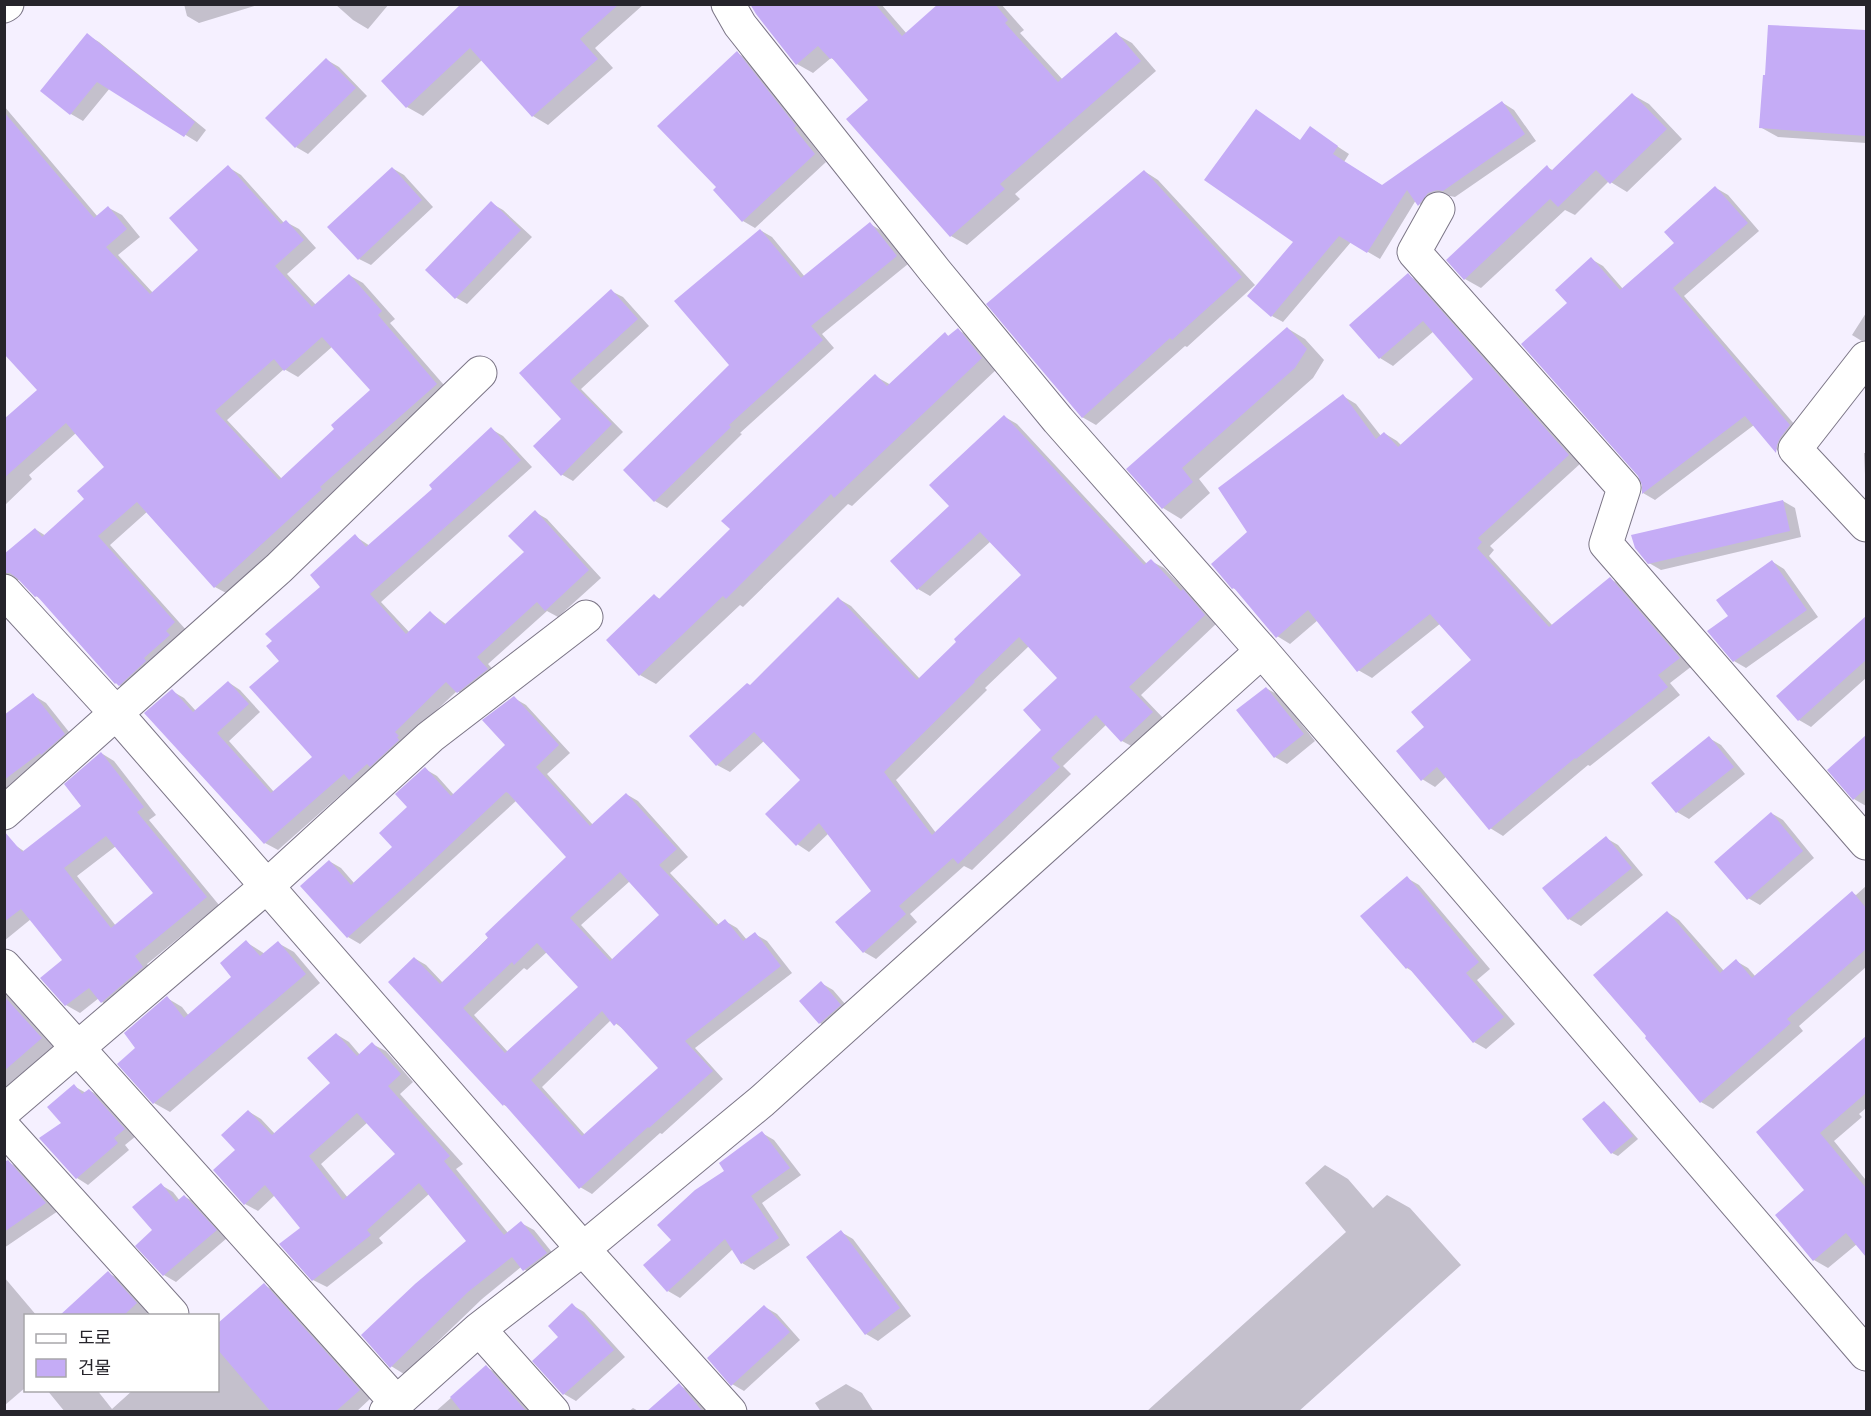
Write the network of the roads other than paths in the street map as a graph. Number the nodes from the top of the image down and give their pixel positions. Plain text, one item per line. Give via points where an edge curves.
1 (728, 4) edge
2 (1438, 210) dead end
3 (1866, 358) edge
4 (480, 373) dead end
5 (1866, 525) edge
6 (4, 591) edge
7 (586, 617) dead end
8 (1262, 651) junction
9 (116, 713) junction
10 (4, 813) edge
11 (1866, 843) edge
12 (267, 886) junction
13 (4, 966) edge
14 (78, 1048) junction
15 (4, 1111) edge
16 (4, 1128) edge
17 (582, 1249) junction
18 (172, 1314) dead end
19 (479, 1329) junction
20 (1866, 1353) edge
21 (391, 1407) edge
22 (553, 1412) edge
23 (730, 1412) edge

1 - 8 street via 740,25 935,271 1058,420
2 - 11 street via 1414,252 1624,488 1606,544
3 - 5 street via 1796,449
4 - 9 street via 279,568
6 - 9 street
7 - 12 street via 430,736
8 - 17 street via 762,1101
8 - 20 street
9 - 10 street
9 - 12 street
12 - 14 street
12 - 17 street
13 - 14 street
14 - 15 street
14 - 21 street
16 - 18 street
17 - 19 street
17 - 23 street
19 - 21 street
19 - 22 street

